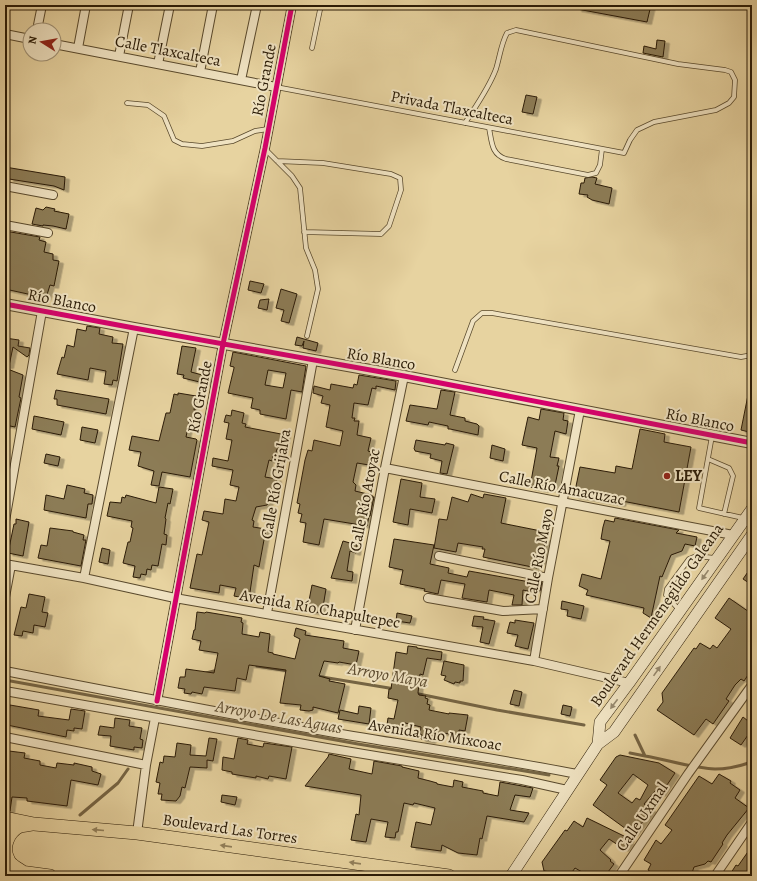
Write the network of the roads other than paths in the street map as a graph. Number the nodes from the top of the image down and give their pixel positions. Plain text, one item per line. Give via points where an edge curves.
1 (42, 5) edge
2 (86, 5) edge
3 (129, 5) edge
4 (170, 5) edge
5 (213, 5) edge
6 (258, 5) edge
7 (292, 5) edge
8 (321, 5) edge
9 (39, 22) edge
10 (5, 34) edge
11 (22, 37) edge
12 (62, 45) edge
13 (78, 48) junction
14 (312, 48) dead end
15 (119, 56) junction
16 (158, 64) junction
17 (200, 72) junction
18 (241, 80) junction
19 (276, 87) junction
20 (127, 103) dead end
21 (465, 123) junction
22 (489, 128) junction
23 (268, 129) junction
24 (265, 148) junction
25 (602, 149) junction
26 (277, 161) junction
27 (5, 186) edge
28 (53, 194) dead end
29 (5, 224) edge
30 (48, 232) dead end
31 (304, 232) junction
32 (5, 304) edge
33 (42, 311) junction
34 (134, 328) junction
35 (307, 336) dead end
36 (223, 344) junction
37 (752, 355) edge
38 (313, 360) junction
39 (455, 370) dead end
40 (404, 376) junction
41 (580, 410) junction
42 (712, 435) junction
43 (752, 443) edge
44 (708, 460) junction
45 (385, 468) junction
46 (563, 503) junction
47 (752, 509) edge
48 (724, 514) junction
49 (745, 518) junction
50 (5, 521) edge
51 (733, 535) junction
52 (752, 535) edge
53 (439, 556) dead end
54 (717, 558) junction
55 (8, 564) edge
56 (84, 578) junction
57 (548, 578) junction
58 (5, 597) edge
59 (175, 598) junction
60 (428, 598) dead end
61 (542, 608) junction
62 (680, 611) junction
63 (267, 613) junction
64 (355, 630) junction
65 (534, 661) junction
66 (5, 671) edge
67 (629, 683) junction
68 (752, 685) edge
69 (5, 691) edge
70 (157, 701) junction
71 (155, 718) junction
72 (5, 737) edge
73 (598, 744) junction
74 (146, 765) junction
75 (577, 774) junction
76 (567, 790) junction
77 (5, 818) edge
78 (752, 822) edge
79 (34, 824) junction
80 (137, 834) junction
81 (5, 872) edge
82 (24, 873) junction
83 (46, 876) edge
84 (449, 876) edge
85 (512, 876) edge
86 (619, 876) edge
87 (715, 876) edge

1 - 9 street
2 - 13 street
3 - 15 street
4 - 16 street
5 - 17 street
6 - 18 street
7 - 19 street, Río Grande
8 - 14 lane
10 - 11 street
12 - 13 street, Calle Tlaxcalteca
13 - 15 street, Calle Tlaxcalteca
15 - 16 street, Calle Tlaxcalteca
16 - 17 street, Calle Tlaxcalteca
17 - 18 street, Calle Tlaxcalteca
18 - 19 street, Calle Tlaxcalteca
19 - 21 lane, Privada Tlaxcalteca
19 - 23 street, Río Grande
20 - 23 lane via 148,105 164,116 174,140 182,144 202,146 233,141 255,131
21 - 22 lane, Privada Tlaxcalteca
21 - 25 lane, Privada Tlaxcalteca via 487,88 507,33 516,30 678,64 731,72 735,80 734,97 729,103 716,110 654,122 637,130 624,153
22 - 25 lane, Privada Tlaxcalteca
22 - 25 lane via 494,151 498,157 588,175 596,173
23 - 24 street, Río Grande
24 - 26 lane
24 - 36 street, Río Grande
26 - 31 lane via 300,188
26 - 31 lane via 323,163 391,174 400,178 401,190 389,226 381,234
27 - 28 street
29 - 30 street
31 - 35 lane via 306,248 316,270 318,289
32 - 33 street, Río Blanco
33 - 34 street, Río Blanco
33 - 50 street
34 - 36 street, Río Blanco
34 - 56 street
36 - 38 street, Río Blanco
36 - 59 street, Río Grande
37 - 39 lane via 741,357 492,313 482,314 473,321
38 - 40 street, Río Blanco
38 - 63 street, Calle Río Grijalva
40 - 41 street, Río Blanco
40 - 45 street, Calle Río Atoyac
41 - 42 street, Río Blanco
41 - 46 street, Calle Río Mayo
42 - 43 street, Río Blanco
42 - 44 lane
44 - 48 lane via 729,468 733,476
44 - 48 lane via 699,508
45 - 46 street, Calle Río Amacuzac
45 - 64 street, Calle Río Atoyac
46 - 51 street, Calle Río Amacuzac
46 - 57 street, Calle Río Mayo
47 - 49 main road, Boulevard Hermenegildo Galeana
48 - 49 lane
49 - 51 main road, Boulevard Hermenegildo Galeana
51 - 54 main road, Boulevard Hermenegildo Galeana
73 -> 52 main road, Boulevard Hermenegildo Galeana via 614,732
53 - 57 street
54 -> 62 main road, Boulevard Hermenegildo Galeana
54 - 62 lane via 696,556 689,559 667,589 666,595
55 - 56 street, Avenida Río Chapultepec
55 - 58 street
56 - 59 street, Avenida Río Chapultepec
57 - 61 street, Calle Río Mayo
59 - 63 street, Avenida Río Chapultepec
59 - 70 street, Río Grande
60 - 61 street via 503,611
61 - 65 street, Calle Río Mayo
62 - 67 main road, Boulevard Hermenegildo Galeana
63 - 64 street, Avenida Río Chapultepec
64 - 65 street, Avenida Río Chapultepec
65 - 67 street, Avenida Río Chapultepec
66 - 70 street, Avenida Río Mixcoac
67 -> 73 main road, Boulevard Hermenegildo Galeana via 600,722
68 - 86 street, Calle Uxmal
69 - 71 street, Avenida Río Mixcoac
70 - 75 street, Avenida Río Mixcoac
71 - 74 street
71 - 76 street, Avenida Río Mixcoac via 522,780
72 - 74 street
73 - 75 main road, Boulevard Hermenegildo Galeana
74 - 80 street
75 - 76 main road, Boulevard Hermenegildo Galeana
76 - 85 main road, Boulevard Hermenegildo Galeana
77 - 79 main road, Boulevard Las Torres
78 - 87 street
80 -> 79 main road, Boulevard Las Torres
79 - 82 main road via 13,831 5,846 9,861
84 -> 80 main road, Boulevard Las Torres
81 - 82 main road
82 - 83 main road

